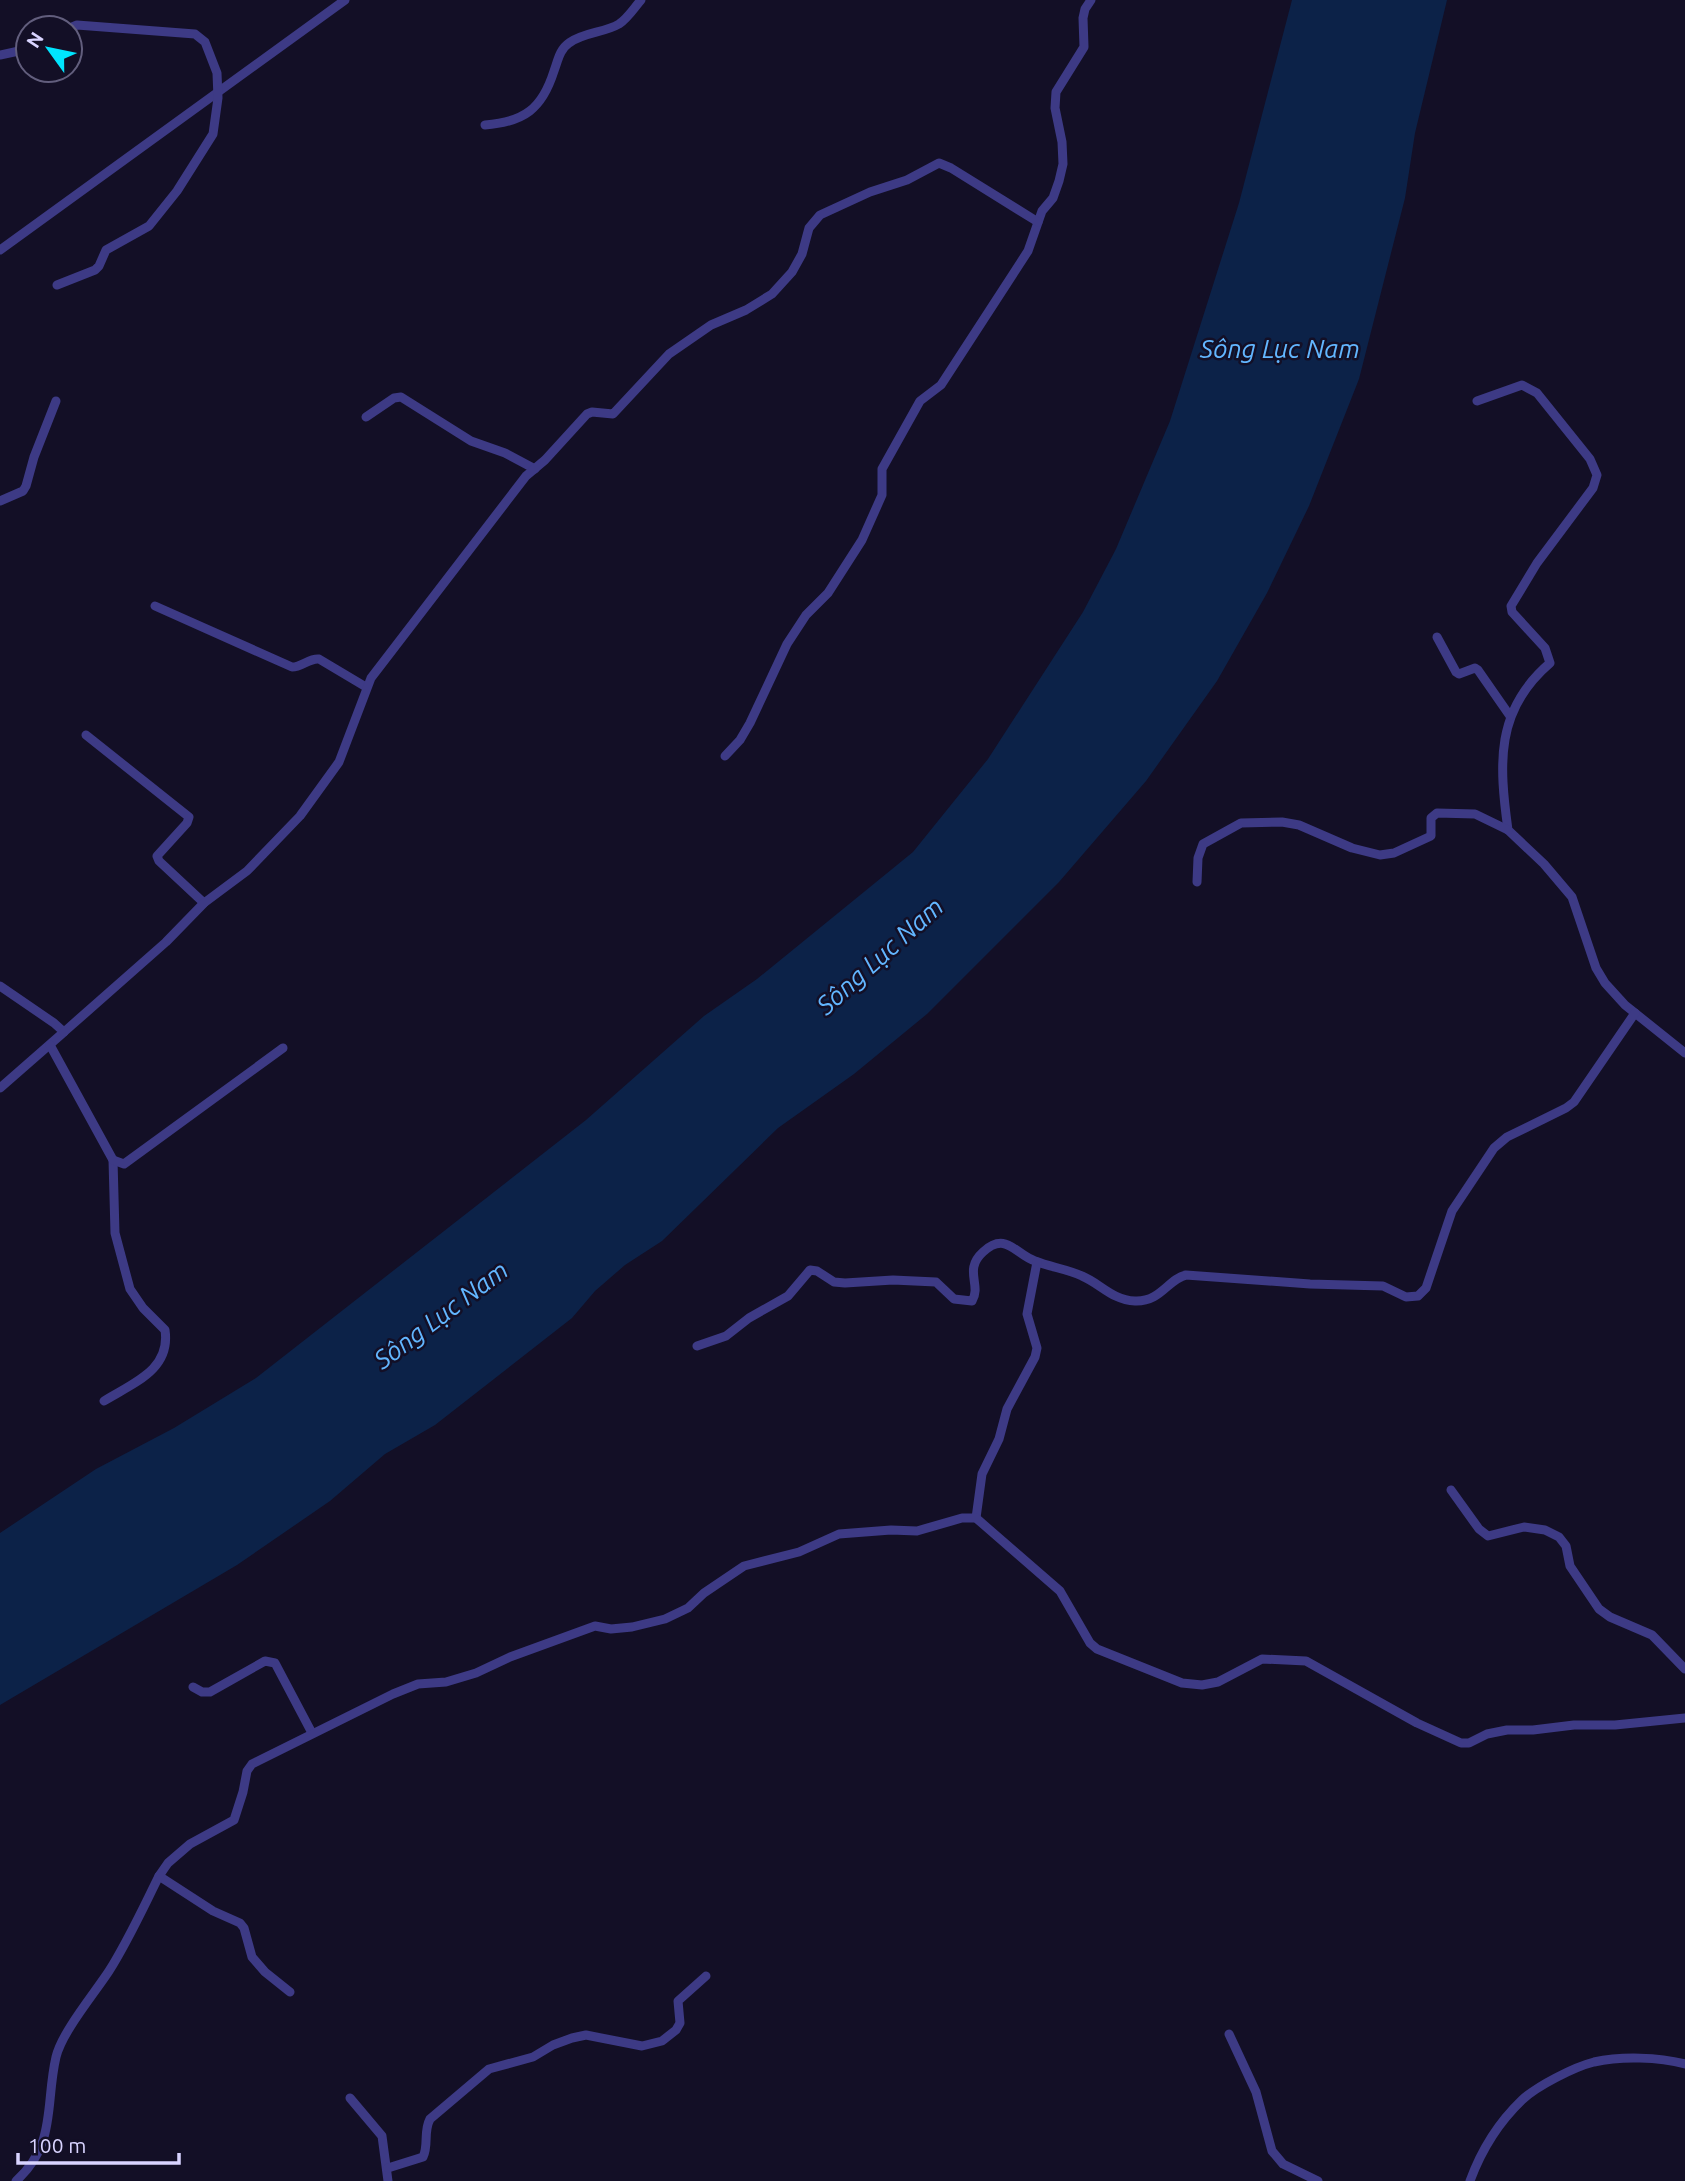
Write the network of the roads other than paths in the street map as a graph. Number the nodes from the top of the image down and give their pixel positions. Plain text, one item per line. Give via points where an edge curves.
1 (345, 0) edge
2 (641, 0) edge
3 (1091, 0) edge
4 (84, 26) edge
5 (218, 93) junction
6 (485, 125) dead end
7 (1038, 222) junction
8 (0, 250) edge
9 (57, 285) dead end
10 (56, 401) dead end
11 (1478, 401) dead end
12 (366, 417) dead end
13 (535, 469) junction
14 (0, 501) edge
15 (155, 606) dead end
16 (1437, 637) dead end
17 (366, 687) junction
18 (1510, 716) junction
19 (86, 735) dead end
20 (725, 756) dead end
21 (1508, 830) junction
22 (1197, 882) dead end
23 (204, 903) junction
24 (0, 986) edge
25 (1635, 1013) junction
26 (64, 1032) junction
27 (50, 1045) junction
28 (283, 1048) dead end
29 (1685, 1053) edge
30 (0, 1088) edge
31 (113, 1160) junction
32 (1037, 1262) junction
33 (696, 1346) dead end
34 (104, 1401) dead end
35 (1451, 1490) dead end
36 (976, 1518) junction
37 (1685, 1669) edge
38 (193, 1687) dead end
39 (1685, 1718) edge
40 (312, 1733) junction
41 (159, 1876) junction
42 (706, 1976) dead end
43 (290, 1992) dead end
44 (1229, 2034) dead end
45 (1685, 2064) edge
46 (350, 2098) dead end
47 (388, 2168) junction
48 (16, 2181) edge
49 (388, 2181) edge
50 (1318, 2181) edge
51 (1470, 2181) edge

1 - 5 street
2 - 6 street via 621,23 567,44 547,92 521,118
3 - 7 street via 1083,18 1083,47 1056,92 1063,164 1056,190
4 - 5 street via 195,34 205,42 217,73
5 - 8 street
5 - 9 street via 213,134 149,226 106,250 94,270
7 - 13 street via 939,163 839,205 812,223 792,272 772,294 711,325 670,354 613,414 587,414
7 - 20 street via 1028,251 970,343 941,385 920,401 882,469 881,495 862,540 787,644 750,723
10 - 14 street via 26,486
11 - 18 street via 1522,385 1529,387 1565,426 1597,475 1594,488 1511,606 1545,648 1550,663
12 - 13 street via 401,397 471,440
13 - 17 street via 490,521
15 - 17 street via 292,667 319,659
16 - 18 street via 1456,672 1478,670
17 - 23 street via 339,762 321,789 247,871
18 - 21 street via 1503,765
19 - 23 street via 189,817 157,856
21 - 22 street via 1475,814 1437,813 1431,818 1431,836 1387,855 1352,848 1298,825 1241,822 1203,844
21 - 25 street via 1565,888 1576,907 1598,975
23 - 26 street
24 - 26 street
25 - 29 street
25 - 32 street via 1574,1102 1494,1148 1452,1211 1426,1288 1418,1296 1406,1297 1383,1286 1186,1275 1161,1293 1135,1301 1116,1298 1082,1276
26 - 27 street
27 - 30 street
27 - 31 street
28 - 31 street via 124,1164
31 - 34 street via 115,1233 121,1263 130,1289 162,1325 166,1340 165,1352 153,1369
32 - 33 street via 1006,1243 991,1246 975,1261 975,1295 968,1302 954,1298 936,1282 834,1282 810,1270 788,1296 726,1336
32 - 36 street via 1027,1314 1037,1348 1035,1357 1007,1409 982,1474
35 - 37 street via 1488,1536 1524,1527 1559,1537 1570,1566 1599,1609 1652,1635
36 - 39 street via 1060,1591 1097,1649 1182,1683 1218,1682 1262,1659 1306,1661 1461,1744 1507,1730
36 - 40 street via 917,1531 850,1532 830,1537 799,1552 744,1566 688,1608 665,1619 632,1628 595,1626 570,1633 476,1673 418,1684
38 - 40 street via 210,1692 272,1661
40 - 41 street via 252,1764 234,1820 190,1844
41 - 43 street via 240,1923 252,1957
41 - 48 street via 111,1969 60,2048 48,2127 32,2162
42 - 47 street via 678,2001 680,2023 662,2041 642,2046 586,2035 523,2061 489,2068 430,2119 423,2157
44 - 50 street via 1256,2092 1272,2151 1283,2164
45 - 51 street via 1658,2058 1593,2062 1558,2078 1515,2108 1487,2143
46 - 47 street via 382,2136
47 - 49 street

